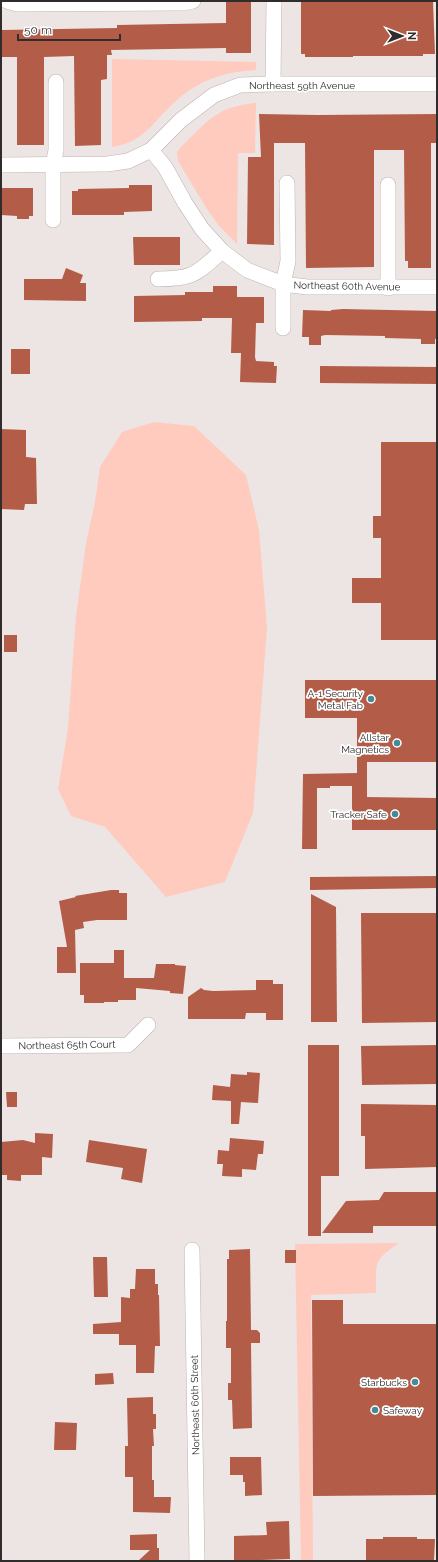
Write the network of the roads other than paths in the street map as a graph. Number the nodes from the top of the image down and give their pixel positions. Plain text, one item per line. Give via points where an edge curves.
1 (7, 1) edge
2 (193, 1) edge
3 (274, 1) edge
4 (56, 82) dead end
5 (274, 84) junction
6 (437, 84) edge
7 (152, 150) junction
8 (1, 165) edge
9 (53, 166) junction
10 (287, 183) dead end
11 (388, 186) dead end
12 (53, 220) dead end
13 (222, 252) junction
14 (158, 279) dead end
15 (284, 284) junction
16 (437, 287) edge
17 (388, 288) junction
18 (284, 328) dead end
19 (148, 1025) dead end
20 (1, 1046) edge
21 (192, 1250) dead end
22 (197, 1561) edge

1 - 2 street via 25,4
3 - 5 street
4 - 9 street via 56,150
5 - 6 street, Northeast 59th Avenue
5 - 7 street, Northeast 59th Avenue via 240,85 214,95 181,120
7 - 9 street, Northeast 59th Avenue via 128,161
7 - 13 street, Northeast 60th Avenue via 202,229
8 - 9 street, Northeast 59th Avenue
9 - 12 street
10 - 15 street via 288,260
11 - 17 street
13 - 14 street via 193,276
13 - 15 street, Northeast 60th Avenue via 247,270
15 - 17 street, Northeast 60th Avenue via 307,287
15 - 18 street
16 - 17 street, Northeast 60th Avenue
19 - 20 street, Northeast 65th Court via 128,1044
21 - 22 street, Northeast 60th Street

